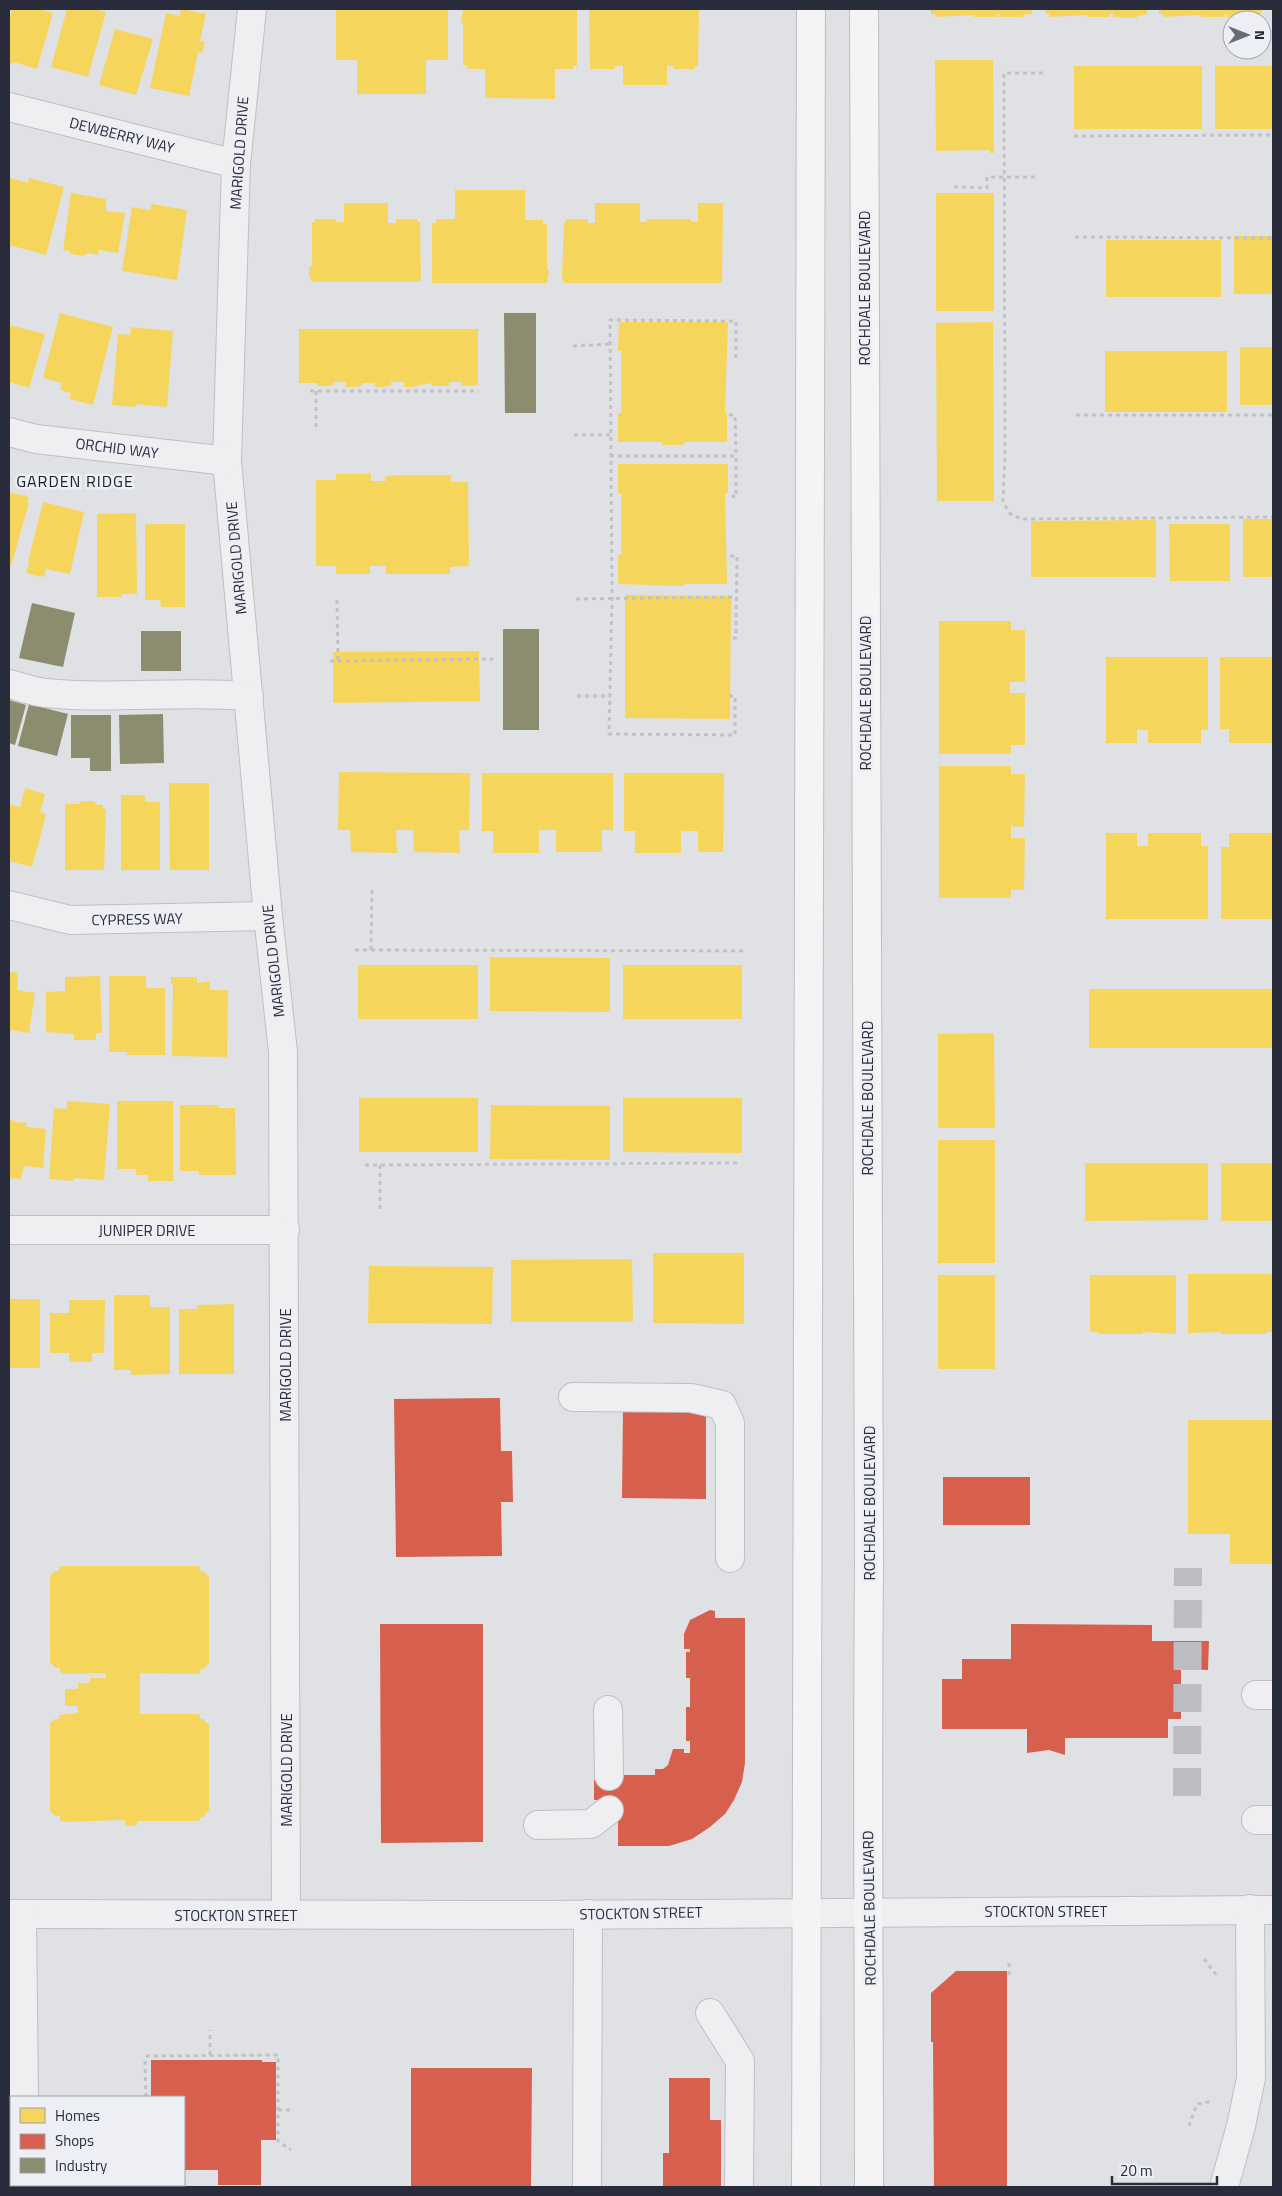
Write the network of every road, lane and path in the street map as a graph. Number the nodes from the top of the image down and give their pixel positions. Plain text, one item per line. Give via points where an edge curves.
1 (252, 9) edge
2 (811, 9) edge
3 (864, 9) edge
4 (1044, 73) dead end
5 (9, 107) edge
6 (1273, 135) edge
7 (1074, 136) dead end
8 (236, 164) junction
9 (1004, 177) junction
10 (1035, 177) dead end
11 (954, 187) dead end
12 (1075, 236) dead end
13 (1273, 238) edge
14 (610, 344) junction
15 (572, 346) dead end
16 (731, 356) dead end
17 (310, 391) dead end
18 (316, 391) junction
19 (479, 391) dead end
20 (728, 415) dead end
21 (1076, 415) dead end
22 (1273, 415) edge
23 (316, 429) dead end
24 (9, 432) edge
25 (574, 435) dead end
26 (610, 435) junction
27 (610, 456) junction
28 (736, 456) junction
29 (227, 461) junction
30 (732, 496) dead end
31 (1273, 517) edge
32 (730, 556) dead end
33 (612, 597) junction
34 (736, 597) junction
35 (576, 599) dead end
36 (337, 600) dead end
37 (730, 638) dead end
38 (493, 660) dead end
39 (330, 661) dead end
40 (338, 661) junction
41 (9, 684) edge
42 (249, 696) junction
43 (577, 696) dead end
44 (610, 696) junction
45 (728, 696) dead end
46 (372, 888) dead end
47 (9, 905) edge
48 (268, 916) junction
49 (355, 950) dead end
50 (371, 950) junction
51 (744, 951) dead end
52 (737, 1163) dead end
53 (365, 1165) dead end
54 (380, 1165) junction
55 (380, 1212) dead end
56 (9, 1230) edge
57 (285, 1230) junction
58 (573, 1397) dead end
59 (730, 1558) dead end
60 (608, 1710) dead end
61 (609, 1776) dead end
62 (609, 1810) dead end
63 (538, 1825) dead end
64 (1262, 1910) edge
65 (806, 1912) junction
66 (869, 1912) junction
67 (16, 1914) edge
68 (588, 1914) junction
69 (286, 1915) junction
70 (1009, 1963) dead end
71 (1009, 1976) dead end
72 (710, 2014) dead end
73 (210, 2030) dead end
74 (210, 2055) junction
75 (24, 2096) edge
76 (146, 2096) edge
77 (1197, 2104) dead end
78 (278, 2110) junction
79 (290, 2110) dead end
80 (1189, 2126) dead end
81 (291, 2150) dead end
82 (587, 2187) edge
83 (740, 2187) edge
84 (806, 2187) edge
85 (869, 2187) edge
86 (1224, 2187) edge

1 - 8 street, MARIGOLD DRIVE
2 - 65 main road
3 - 66 main road, ROCHDALE BOULEVARD
4 - 9 path via 1004,73
5 - 8 street, DEWBERRY WAY
6 - 7 path
8 - 29 street, MARIGOLD DRIVE
9 - 10 path
9 - 11 path via 987,177 987,188
9 - 31 path via 1003,501 1009,513 1021,519
12 - 13 path
14 - 15 path
14 - 16 path via 610,320 736,321 736,356
14 - 26 path
17 - 18 path
18 - 19 path
18 - 23 path
20 - 28 path via 735,415
21 - 22 path
24 - 29 street, ORCHID WAY
25 - 26 path
26 - 27 path
27 - 28 path
27 - 33 path
28 - 30 path via 736,497
29 - 42 street, MARIGOLD DRIVE
32 - 34 path via 737,556
33 - 34 path
33 - 35 path
33 - 44 path
34 - 37 path via 736,638
36 - 40 path
38 - 40 path
39 - 40 path
41 - 42 street via 44,693
42 - 48 street, MARIGOLD DRIVE
43 - 44 path
44 - 45 path via 609,734 735,735 735,696
46 - 50 path
47 - 48 street, CYPRESS WAY via 70,920
48 - 57 street, MARIGOLD DRIVE via 283,1052
49 - 50 path
50 - 51 path
52 - 54 path
53 - 54 path
54 - 55 path
56 - 57 street, JUNIPER DRIVE
57 - 69 street, MARIGOLD DRIVE
58 - 59 street via 691,1398 722,1405 730,1423
60 - 61 street
62 - 63 street via 591,1824
64 - 66 street, STOCKTON STREET
64 - 86 street via 1251,2078 1242,2126
65 - 66 street, STOCKTON STREET
65 - 68 street, STOCKTON STREET
65 - 84 main road
66 - 85 main road, ROCHDALE BOULEVARD
67 - 69 street, STOCKTON STREET
67 - 75 street
68 - 69 street, STOCKTON STREET
68 - 82 street
70 - 71 path
72 - 83 street via 740,2061
73 - 74 path
74 - 76 path via 147,2056
74 - 78 path via 278,2055
77 - 80 path
78 - 79 path
78 - 81 path via 278,2141

